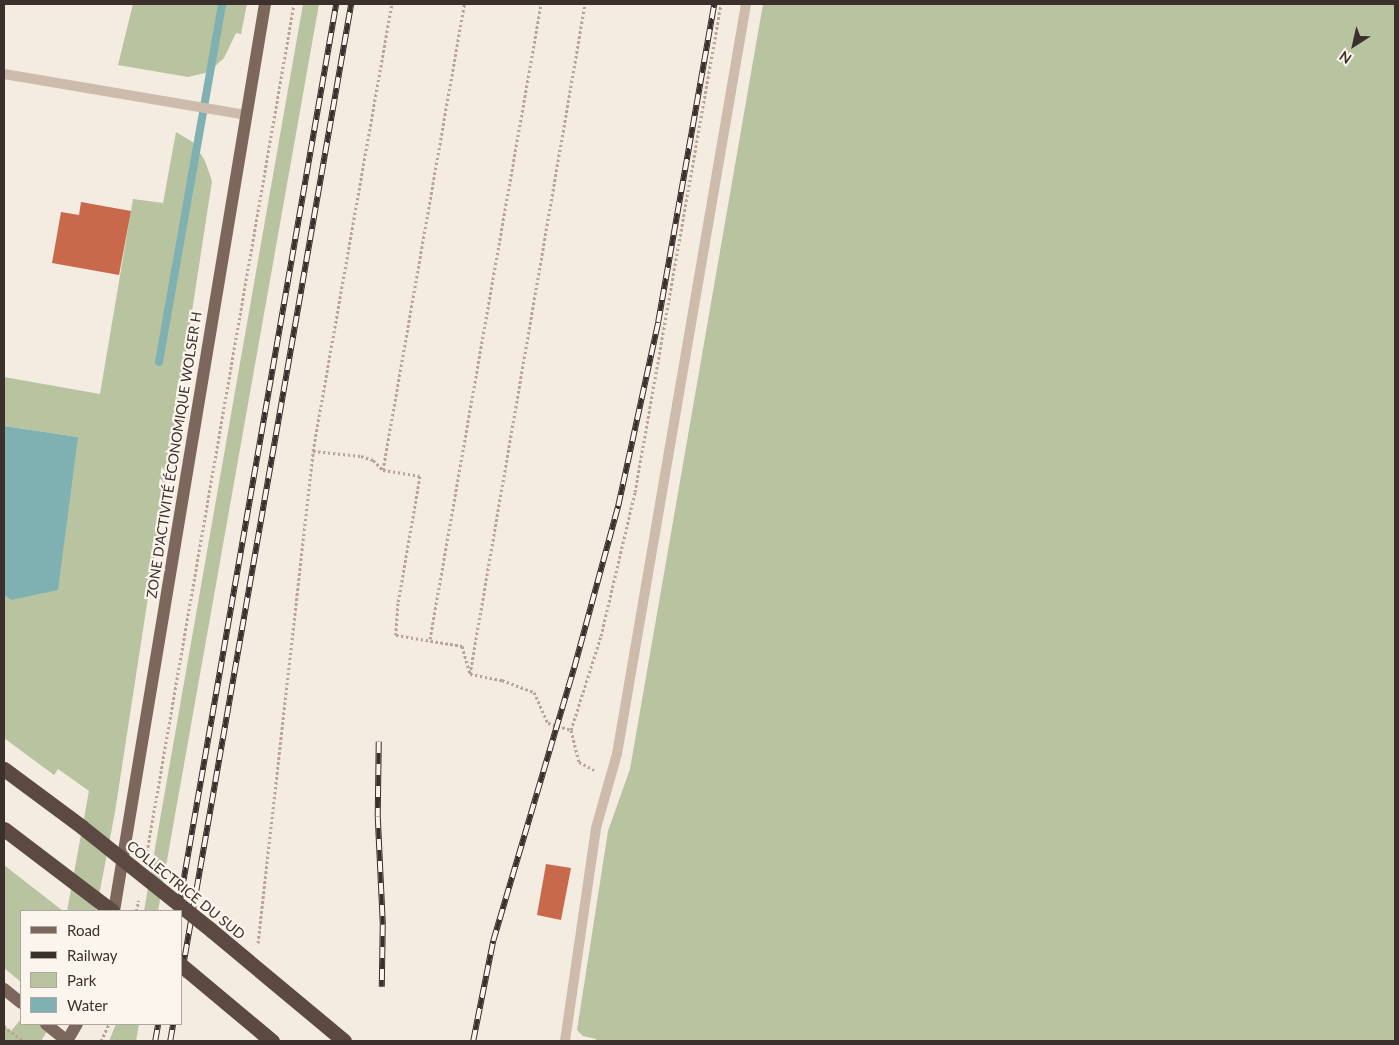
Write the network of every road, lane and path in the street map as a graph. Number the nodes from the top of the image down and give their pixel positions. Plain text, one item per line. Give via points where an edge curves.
1 (265, 4) edge
2 (294, 4) edge
3 (392, 4) edge
4 (464, 4) edge
5 (542, 4) edge
6 (586, 4) edge
7 (721, 4) edge
8 (746, 4) edge
9 (4, 74) edge
10 (246, 115) junction
11 (312, 451) junction
12 (383, 470) junction
13 (430, 639) junction
14 (470, 674) junction
15 (571, 730) junction
16 (4, 769) edge
17 (610, 777) junction
18 (4, 829) edge
19 (147, 854) dead end
20 (140, 892) dead end
21 (112, 910) edge
22 (113, 910) edge
23 (136, 910) edge
24 (257, 948) dead end
25 (182, 966) edge
26 (4, 989) edge
27 (20, 1002) edge
28 (47, 1025) edge
29 (76, 1025) edge
30 (109, 1025) edge
31 (4, 1026) edge
32 (22, 1041) edge
33 (67, 1041) edge
34 (101, 1041) edge
35 (272, 1041) edge
36 (344, 1041) edge
37 (565, 1041) edge

1 - 10 main road, ZONE D'ACTIVITÉ ÉCONOMIQUE WOLSER H
2 - 19 path
3 - 11 path
4 - 12 path
5 - 13 path
6 - 14 path
7 - 15 path via 635,492 601,636
8 - 17 lane via 617,754
9 - 10 lane
10 - 22 main road, ZONE D'ACTIVITÉ ÉCONOMIQUE WOLSER H
11 - 12 path via 361,456 373,460
11 - 24 path
12 - 13 path via 420,476 398,603 396,635
13 - 14 path via 462,646
14 - 15 path via 502,680 534,692 548,723
15 - 17 path via 582,766
16 - 36 highway, COLLECTRICE DU SUD, bridge via 212,930
17 - 37 lane via 596,828
18 - 21 highway
20 - 23 path
25 - 35 highway, bridge
26 - 27 main road
28 - 33 main road
29 - 33 main road
30 - 34 path
31 - 32 path

